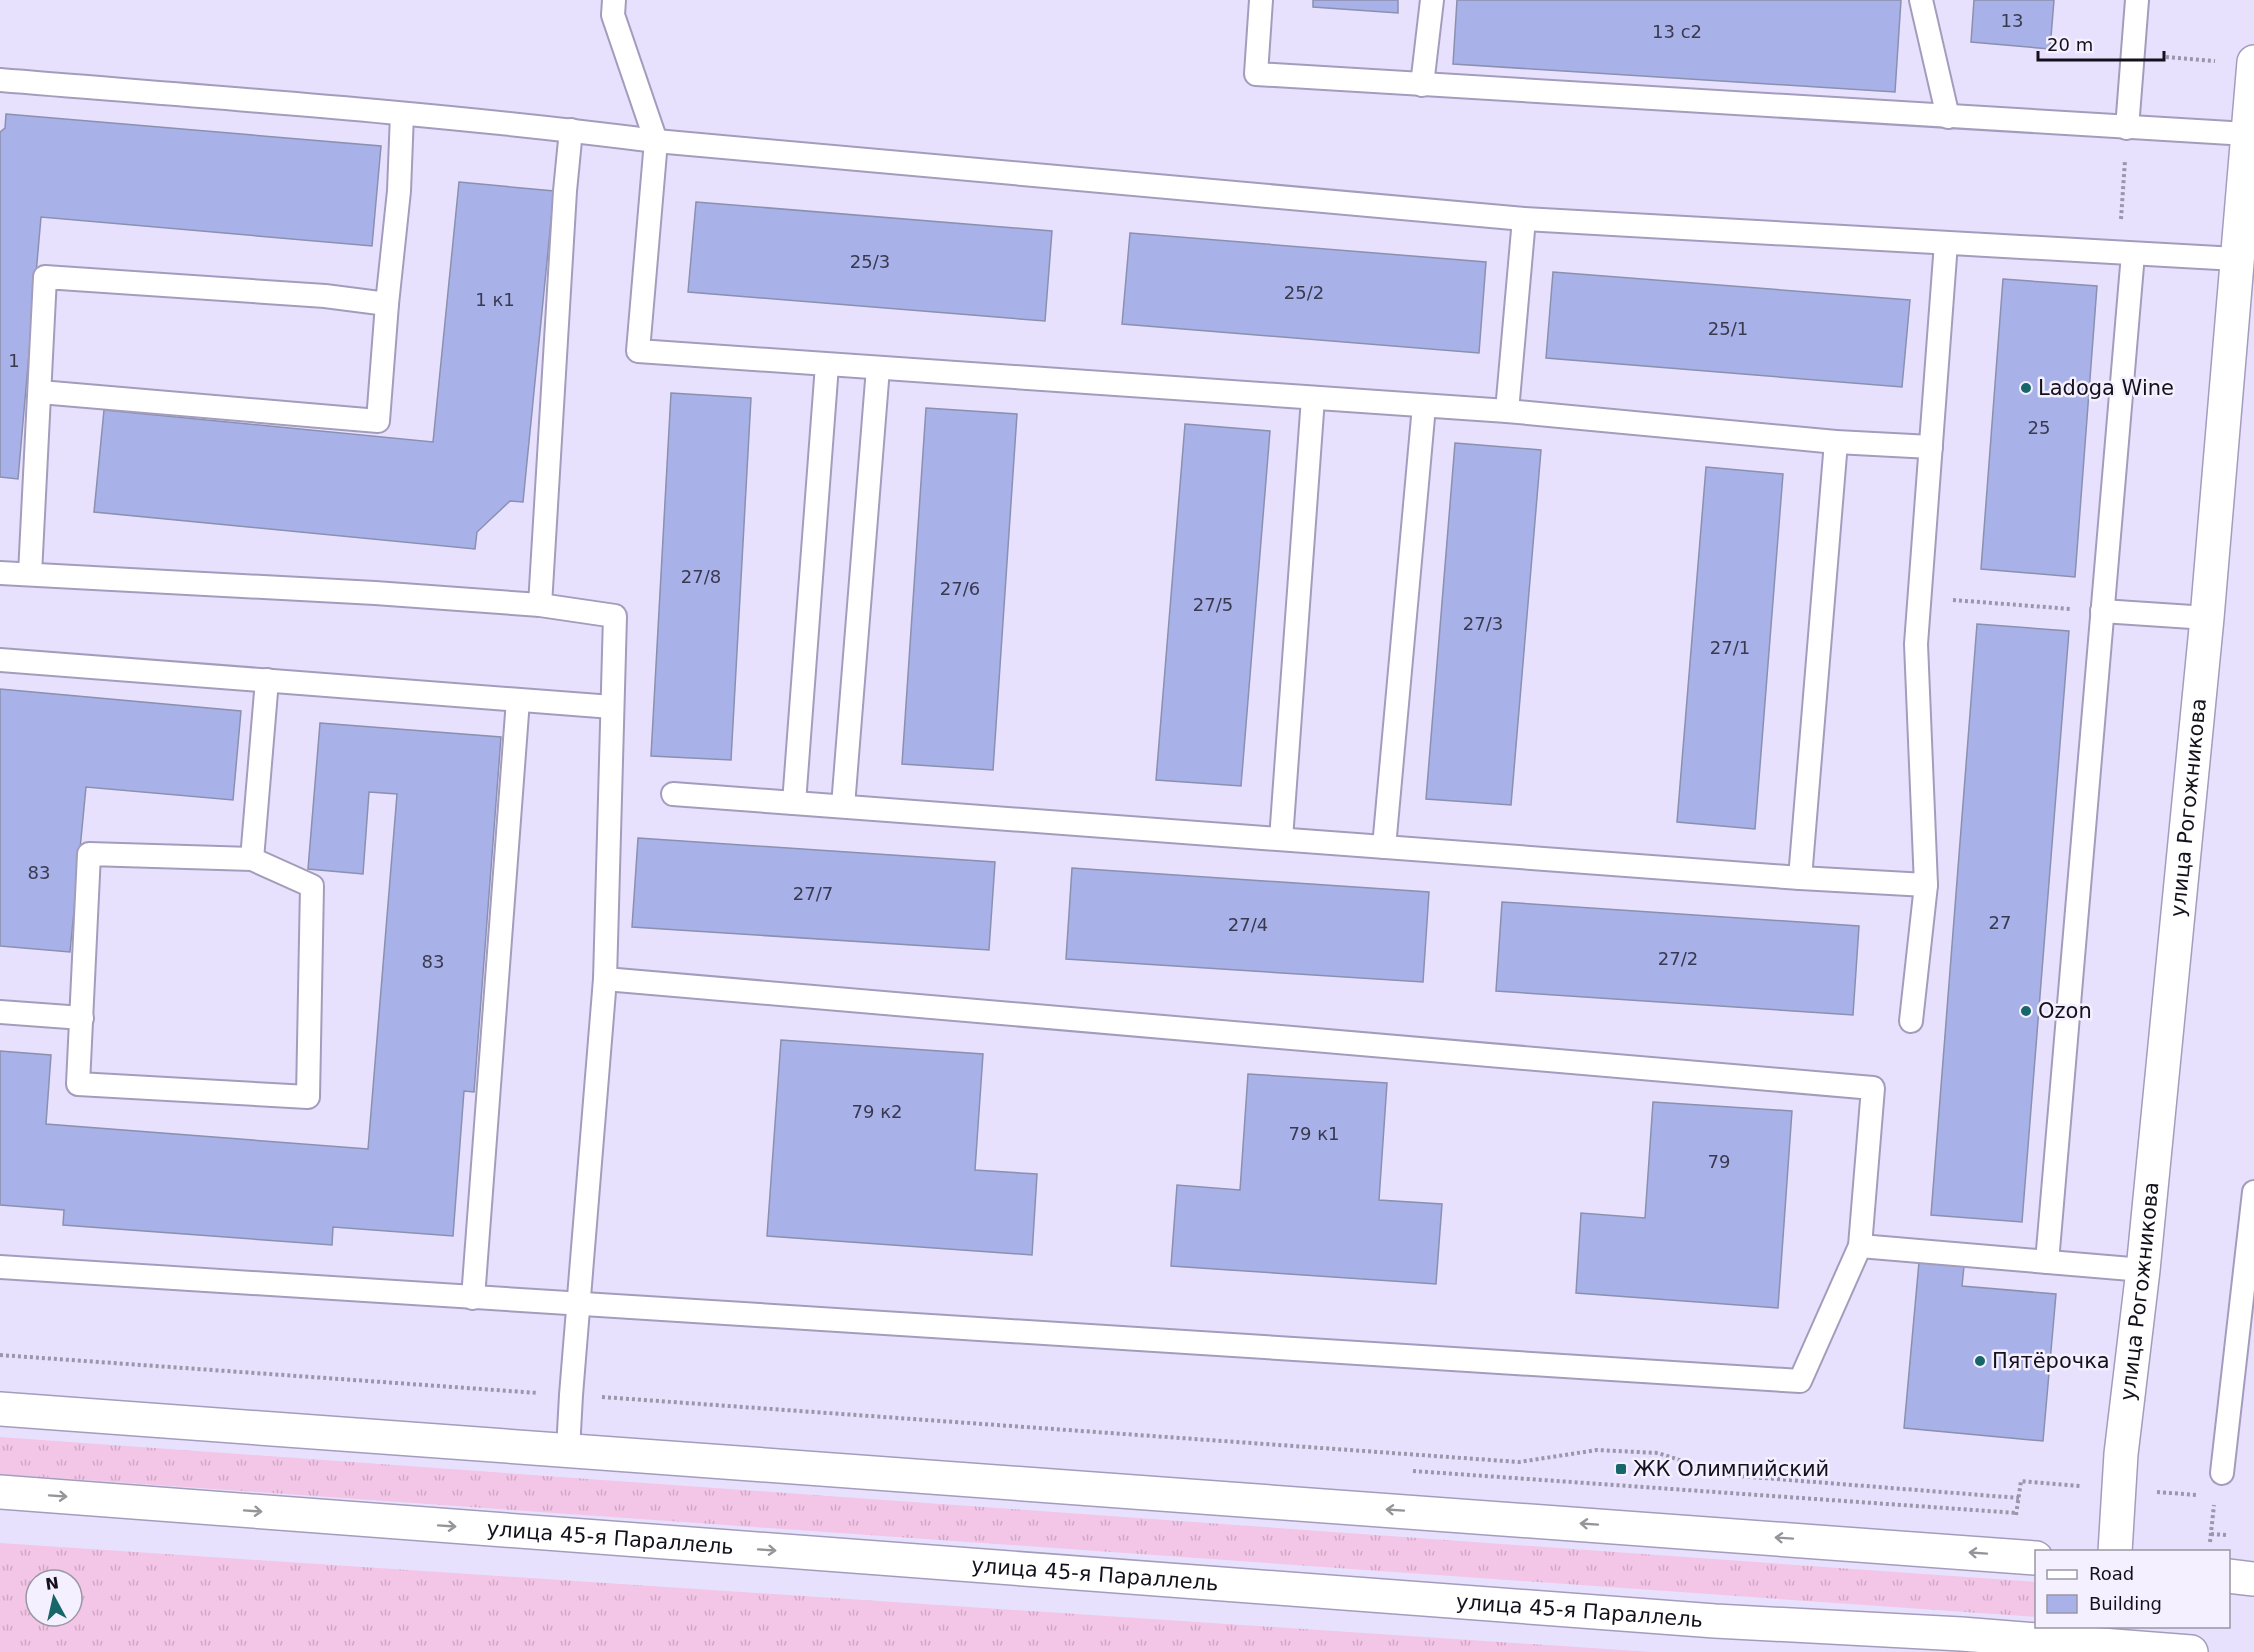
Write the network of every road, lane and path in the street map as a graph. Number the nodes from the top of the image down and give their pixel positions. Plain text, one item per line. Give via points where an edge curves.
1 (614, 0) edge
2 (1261, 0) edge
3 (1432, 0) edge
4 (1921, 0) edge
5 (2137, 0) edge
6 (2132, 54) junction
7 (2254, 63) edge
8 (0, 80) edge
9 (1422, 85) junction
10 (402, 114) junction
11 (1948, 117) junction
12 (2127, 128) junction
13 (571, 130) junction
14 (2247, 134) junction
15 (656, 141) junction
16 (1524, 219) junction
17 (1946, 243) junction
18 (2126, 253) junction
19 (2236, 259) junction
20 (387, 304) junction
21 (827, 365) junction
22 (879, 368) junction
23 (40, 392) junction
24 (1313, 398) junction
25 (1424, 405) junction
26 (1508, 411) junction
27 (1836, 442) junction
28 (1931, 447) junction
29 (0, 573) edge
30 (30, 574) junction
31 (1920, 597) junction
32 (540, 605) junction
33 (2102, 611) junction
34 (2207, 618) junction
35 (0, 660) edge
36 (267, 680) junction
37 (518, 700) junction
38 (612, 707) junction
39 (673, 794) dead end
40 (794, 803) junction
41 (843, 806) junction
42 (1281, 839) junction
43 (1384, 847) junction
44 (252, 859) junction
45 (1800, 878) junction
46 (1926, 885) junction
47 (605, 980) junction
48 (0, 1012) edge
49 (82, 1018) junction
50 (1911, 1021) dead end
51 (2254, 1192) edge
52 (1860, 1246) junction
53 (2047, 1262) junction
54 (0, 1267) edge
55 (2143, 1270) junction
56 (473, 1298) junction
57 (578, 1305) junction
58 (0, 1355) edge
59 (571, 1395) junction
60 (0, 1409) edge
61 (568, 1450) junction
62 (2222, 1473) dead end
63 (0, 1492) edge
64 (2019, 1498) dead end
65 (2115, 1550) edge
66 (2035, 1558) edge
67 (2230, 1576) edge
68 (2254, 1579) edge
69 (2113, 1637) edge
70 (2191, 1652) edge

1 - 15 lane via 613,15
2 - 9 lane via 1256,74
3 - 9 lane
4 - 11 lane
5 - 6 lane
6 - 7 path
6 - 12 lane
7 - 14 main road, улица Рогожникова
8 - 10 lane
9 - 11 lane
10 - 13 lane
10 - 20 lane via 399,191
11 - 12 lane
12 - 14 lane
12 - 18 path
13 - 15 lane
13 - 32 lane
14 - 19 main road, улица Рогожникова
15 - 16 lane
15 - 21 lane via 638,351
16 - 17 lane
16 - 26 lane
17 - 18 lane
17 - 28 lane
18 - 19 lane
18 - 33 lane
19 - 34 main road, улица Рогожникова
20 - 23 lane via 378,421
20 - 23 lane via 325,296 45,278
21 - 22 lane
21 - 40 lane
22 - 24 lane
22 - 41 lane
23 - 30 lane
24 - 25 lane
24 - 42 lane
25 - 26 lane
25 - 43 lane
26 - 27 lane
27 - 28 lane
27 - 45 lane
28 - 31 lane
29 - 30 lane
30 - 32 lane
31 - 33 path
31 - 46 lane via 1916,644
32 - 38 lane via 615,616
33 - 34 lane
33 - 53 lane
34 - 55 main road, улица Рогожникова
35 - 36 lane
36 - 37 lane
36 - 44 lane
37 - 38 lane
37 - 56 lane
38 - 47 lane
39 - 40 lane
40 - 41 lane
41 - 42 lane
42 - 43 lane
43 - 45 lane
44 - 49 lane via 89,854
44 - 49 lane via 312,886 308,1097 78,1084
45 - 46 lane
46 - 50 lane
47 - 52 lane via 1873,1088
47 - 57 lane
48 - 49 lane
51 - 62 lane
52 - 53 lane
52 - 57 lane via 1800,1381
53 - 55 lane
54 - 56 lane
55 - 65 main road, улица Рогожникова via 2121,1454
56 - 57 lane
57 - 59 lane
58 - 59 path
59 - 61 lane
59 - 64 path via 1519,1462 1597,1450 1658,1453 1725,1475
60 - 61 main road
66 -> 61 main road
63 -> 69 main road, улица 45-я Параллель via 1715,1621 1962,1634
67 - 68 main road
69 - 70 main road, улица 45-я Параллель

